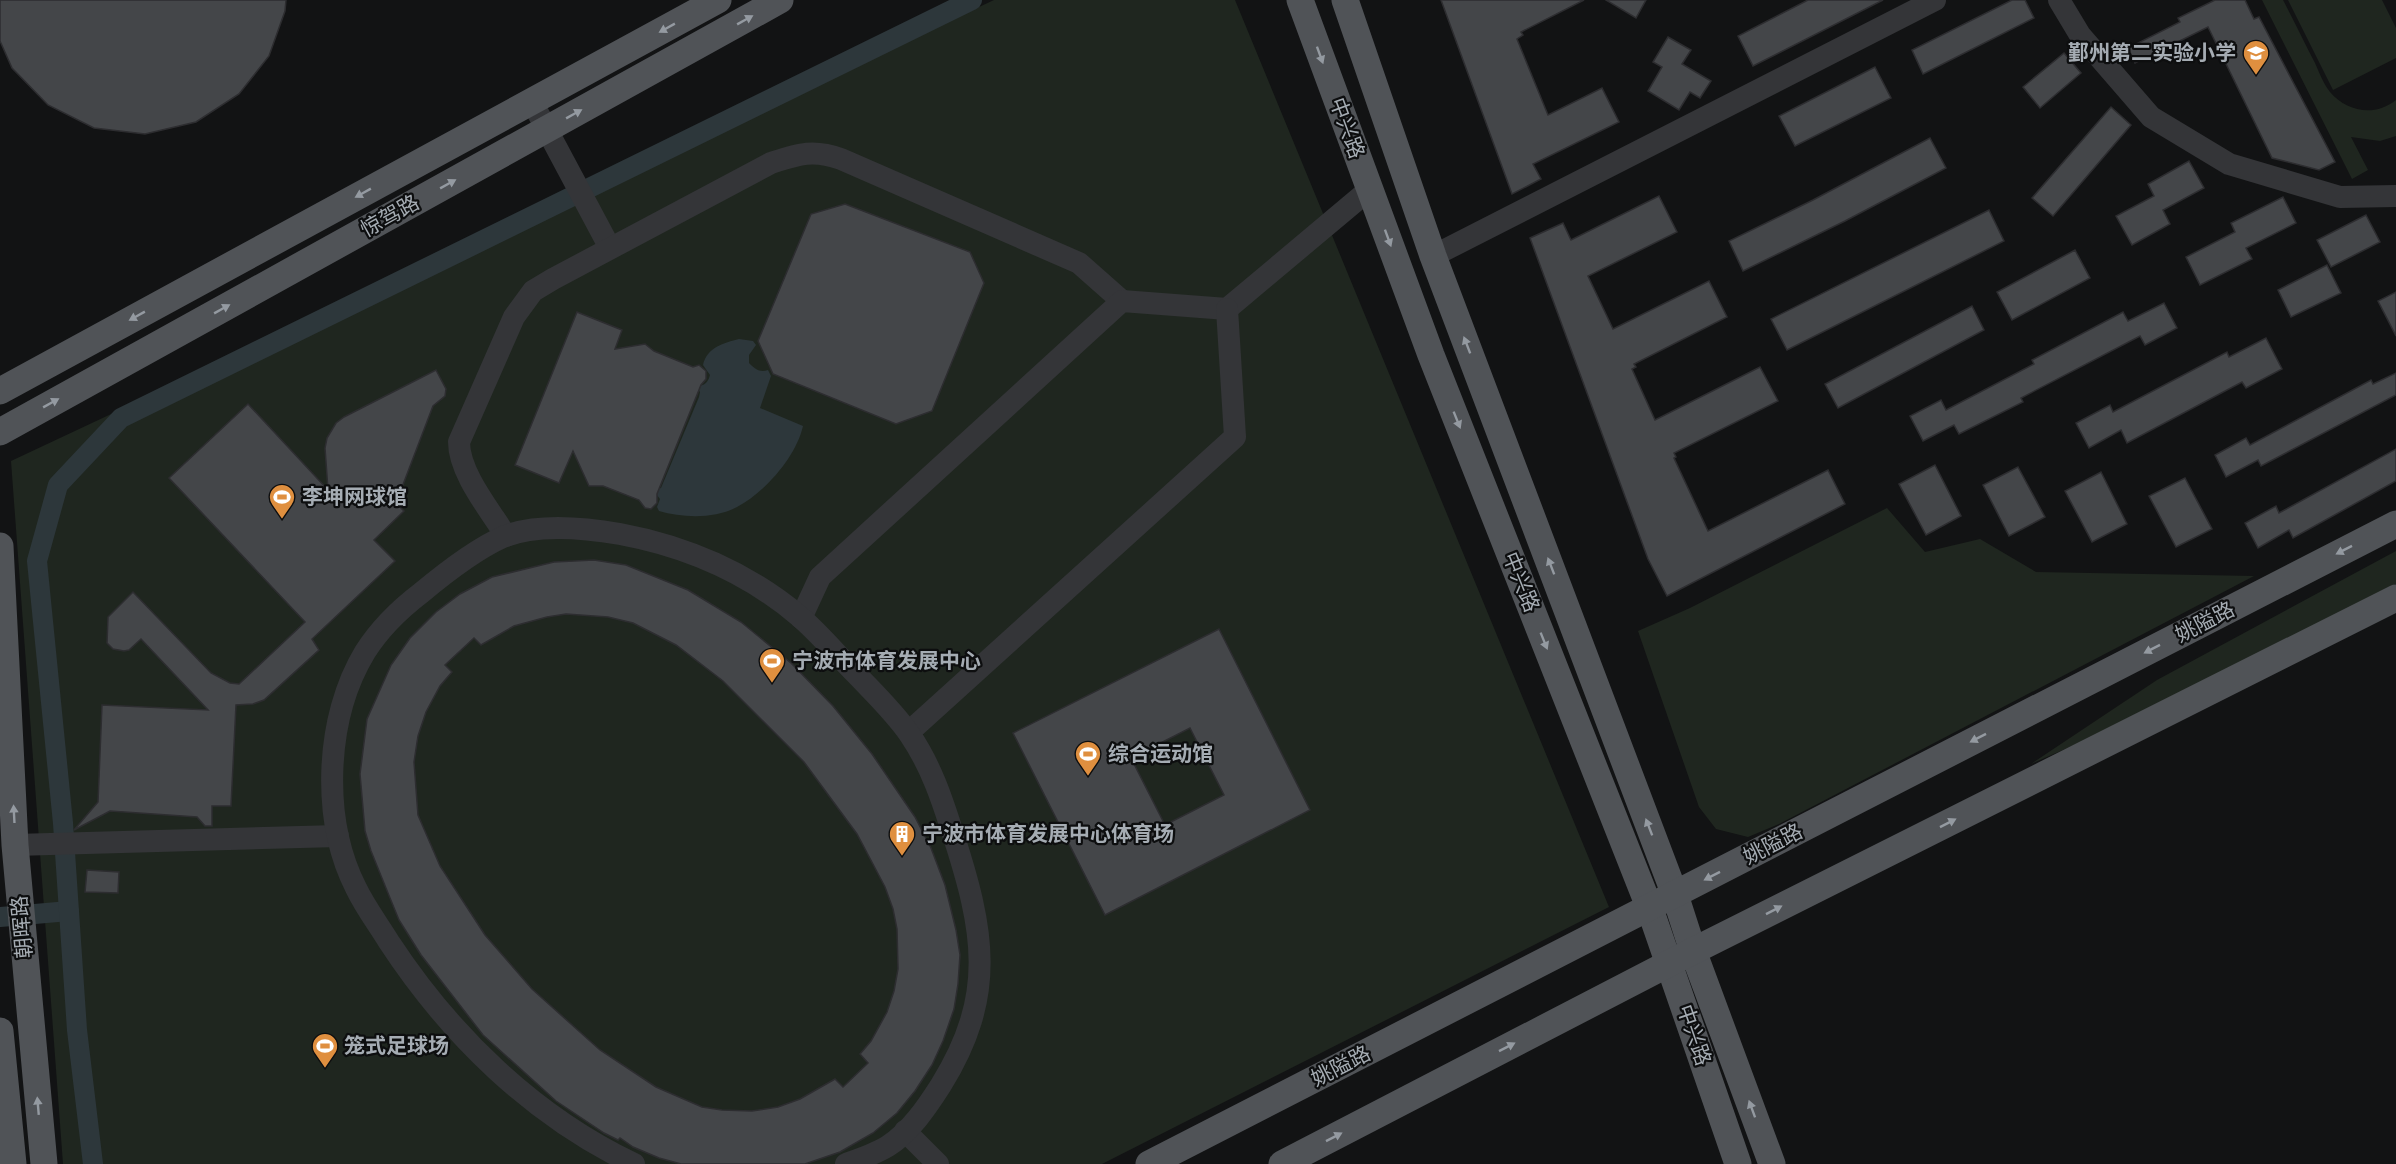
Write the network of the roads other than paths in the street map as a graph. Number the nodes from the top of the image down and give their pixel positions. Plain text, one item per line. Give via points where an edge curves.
1 (718, 0) edge
2 (780, 0) edge
3 (1300, 0) edge
4 (1345, 0) edge
5 (1935, 0) edge
6 (2059, 0) edge
7 (538, 113) dead end
8 (1370, 189) junction
9 (2396, 196) edge
10 (610, 248) junction
11 (1433, 256) junction
12 (1122, 301) junction
13 (1227, 309) junction
14 (0, 391) edge
15 (0, 432) edge
16 (2396, 524) edge
17 (506, 536) junction
18 (0, 546) edge
19 (2396, 598) edge
20 (801, 618) junction
21 (909, 732) junction
22 (338, 836) junction
23 (27, 844) junction
24 (1675, 894) junction
25 (1650, 909) junction
26 (1693, 951) junction
27 (1669, 964) junction
28 (0, 1031) edge
29 (905, 1131) junction
30 (13, 1164) edge
31 (44, 1164) edge
32 (634, 1164) edge
33 (846, 1164) edge
34 (938, 1164) edge
35 (1149, 1164) edge
36 (1282, 1164) edge
37 (1738, 1164) edge
38 (1772, 1164) edge

1 -> 14 main road, 惊驾路
15 -> 2 main road, 惊驾路
3 -> 8 main road, 中兴路
4 - 11 main road, 中兴路
5 - 11 street
6 - 9 street via 2080,35 2151,117 2229,164 2340,196
7 - 10 street
8 - 13 street
8 -> 25 main road, 中兴路 via 1431,355
10 - 12 street via 771,163 794,155 822,153 1079,263
10 - 17 street via 533,291 514,317 459,442 464,467
24 -> 11 main road, 中兴路
12 - 13 street
12 - 20 street via 820,577
13 - 21 street via 1235,437
16 -> 24 main road, 姚隘路
17 - 20 street via 546,529 589,529 680,548 728,569
17 - 22 street via 412,600 365,652 335,734 332,775
23 -> 18 main road, 朝晖路
26 -> 19 main road
20 - 21 street
21 - 29 street via 930,766 969,884 981,971 969,1034 932,1101
22 - 23 street
22 - 32 street via 354,886 444,1017 532,1101
31 -> 23 main road, 朝晖路 via 19,893
24 - 25 main road, 姚隘路
24 - 26 main road, 中兴路
25 - 27 main road, 中兴路
25 - 35 main road, 姚隘路
26 - 27 main road
38 -> 26 main road, 中兴路
36 -> 27 main road
27 - 37 main road, 中兴路
28 - 30 main road
29 - 33 street via 889,1146
29 - 34 street

